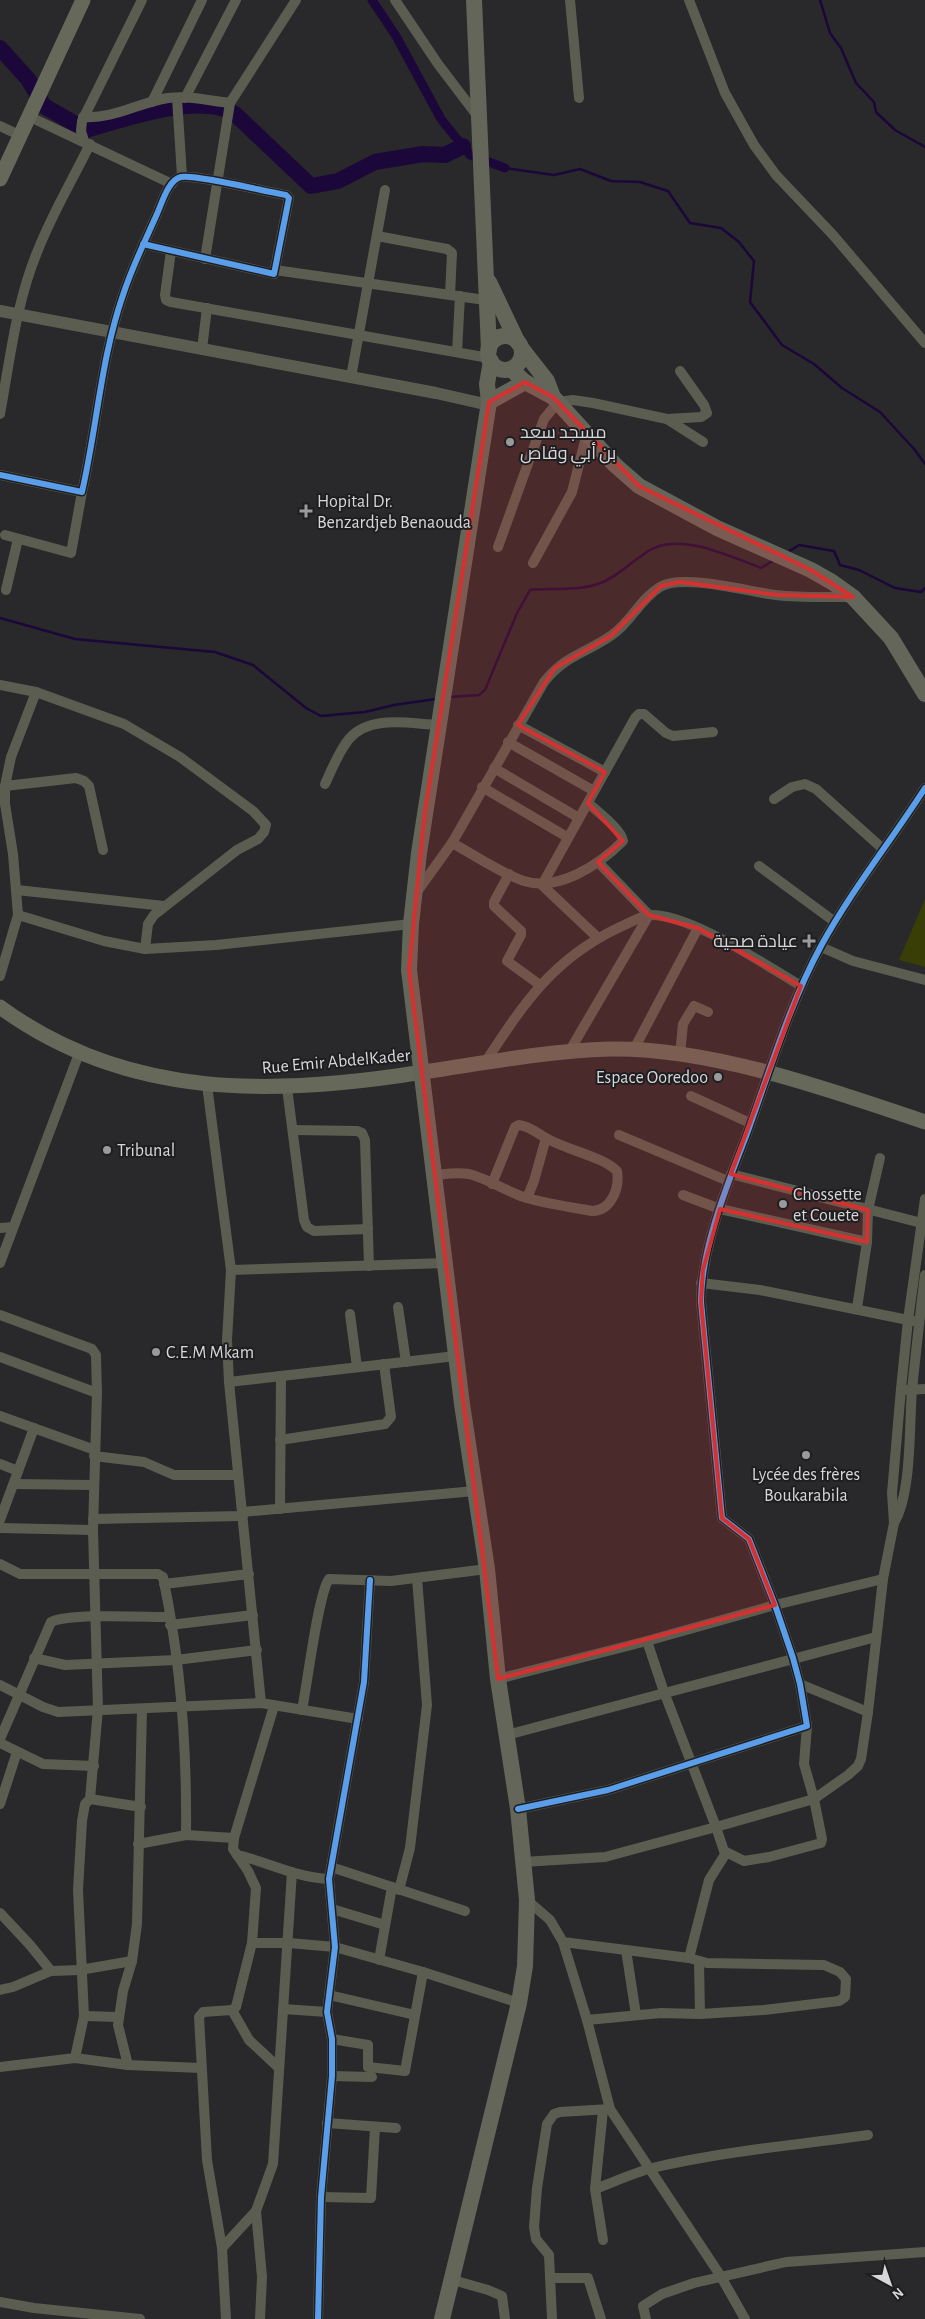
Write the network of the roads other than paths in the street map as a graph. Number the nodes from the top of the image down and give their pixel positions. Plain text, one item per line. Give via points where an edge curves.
1 (83, 0) edge
2 (142, 0) edge
3 (202, 0) edge
4 (236, 0) edge
5 (296, 0) edge
6 (395, 0) edge
7 (474, 0) edge
8 (570, 0) edge
9 (689, 0) edge
10 (579, 98) dead end
11 (152, 102) junction
12 (179, 103) junction
13 (230, 108) junction
14 (28, 116) junction
15 (479, 118) junction
16 (83, 119) junction
17 (0, 126) edge
18 (21, 136) junction
19 (85, 140) junction
20 (182, 176) junction
21 (0, 179) edge
22 (219, 182) junction
23 (172, 184) junction
24 (385, 190) dead end
25 (377, 236) junction
26 (143, 244) junction
27 (171, 251) junction
28 (205, 259) junction
29 (275, 270) junction
30 (486, 276) junction
31 (368, 284) junction
32 (455, 296) junction
33 (486, 300) junction
34 (207, 308) junction
35 (0, 311) edge
36 (18, 315) junction
37 (112, 333) junction
38 (360, 334) junction
39 (925, 343) edge
40 (519, 345) junction
41 (202, 349) junction
42 (457, 352) junction
43 (490, 356) junction
44 (511, 369) junction
45 (680, 371) dead end
46 (351, 377) junction
47 (525, 382) junction
48 (2, 398) edge
49 (556, 399) junction
50 (489, 404) junction
51 (0, 414) edge
52 (667, 419) junction
53 (587, 433) junction
54 (703, 442) dead end
55 (0, 475) edge
56 (82, 492) junction
57 (5, 535) dead end
58 (18, 540) junction
59 (498, 547) dead end
60 (533, 563) dead end
61 (6, 590) dead end
62 (852, 597) junction
63 (0, 685) edge
64 (36, 692) junction
65 (925, 694) edge
66 (440, 719) junction
67 (518, 725) junction
68 (714, 732) dead end
69 (508, 742) junction
70 (494, 768) junction
71 (605, 772) junction
72 (324, 784) dead end
73 (5, 786) junction
74 (482, 787) junction
75 (925, 788) edge
76 (594, 791) junction
77 (774, 799) dead end
78 (588, 803) junction
79 (579, 818) junction
80 (567, 837) junction
81 (452, 843) junction
82 (882, 848) junction
83 (103, 850) dead end
84 (598, 862) junction
85 (760, 866) dead end
86 (509, 874) junction
87 (542, 885) junction
88 (17, 890) junction
89 (414, 897) junction
90 (164, 906) junction
91 (18, 915) junction
92 (649, 915) junction
93 (835, 922) junction
94 (411, 924) junction
95 (698, 928) junction
96 (598, 938) junction
97 (821, 947) junction
98 (145, 949) junction
99 (0, 976) edge
100 (925, 980) edge
101 (540, 985) junction
102 (801, 986) junction
103 (0, 1007) edge
104 (708, 1012) dead end
105 (80, 1051) junction
106 (634, 1051) junction
107 (569, 1052) junction
108 (680, 1055) junction
109 (486, 1061) junction
110 (421, 1073) junction
111 (768, 1074) junction
112 (207, 1085) junction
113 (287, 1088) junction
114 (691, 1096) dead end
115 (925, 1122) edge
116 (750, 1123) junction
117 (293, 1130) junction
118 (619, 1135) dead end
119 (546, 1138) junction
120 (880, 1158) dead end
121 (434, 1175) junction
122 (730, 1177) junction
123 (492, 1184) junction
124 (684, 1195) dead end
125 (527, 1198) junction
126 (925, 1199) edge
127 (720, 1209) junction
128 (868, 1210) junction
129 (923, 1223) edge
130 (13, 1227) junction
131 (0, 1228) edge
132 (368, 1229) junction
133 (867, 1242) junction
134 (0, 1263) edge
135 (446, 1263) junction
136 (369, 1266) junction
137 (231, 1270) junction
138 (925, 1275) edge
139 (701, 1283) junction
140 (398, 1307) dead end
141 (857, 1308) junction
142 (350, 1314) dead end
143 (0, 1315) edge
144 (908, 1320) junction
145 (919, 1322) junction
146 (456, 1356) junction
147 (0, 1357) edge
148 (406, 1362) junction
149 (384, 1364) junction
150 (357, 1367) junction
151 (281, 1376) junction
152 (229, 1382) junction
153 (901, 1389) junction
154 (925, 1389) edge
155 (912, 1391) junction
156 (97, 1392) junction
157 (0, 1416) edge
158 (34, 1428) junction
159 (280, 1440) junction
160 (94, 1453) junction
161 (0, 1464) edge
162 (18, 1471) junction
163 (238, 1475) junction
164 (14, 1484) junction
165 (93, 1485) junction
166 (475, 1491) junction
167 (280, 1509) junction
168 (242, 1514) junction
169 (1, 1515) edge
170 (894, 1523) junction
171 (93, 1525) junction
172 (0, 1528) edge
173 (0, 1564) edge
174 (487, 1569) junction
175 (94, 1572) junction
176 (249, 1574) junction
177 (417, 1578) junction
178 (883, 1579) junction
179 (370, 1580) junction
180 (164, 1584) junction
181 (775, 1605) junction
182 (253, 1615) junction
183 (95, 1618) junction
184 (170, 1621) junction
185 (876, 1637) junction
186 (647, 1641) junction
187 (257, 1650) junction
188 (34, 1658) junction
189 (793, 1658) junction
190 (176, 1660) junction
191 (96, 1663) junction
192 (498, 1679) junction
193 (800, 1684) junction
194 (0, 1685) edge
195 (664, 1692) junction
196 (19, 1694) junction
197 (261, 1703) junction
198 (274, 1706) junction
199 (183, 1707) junction
200 (142, 1709) junction
201 (98, 1710) junction
202 (302, 1710) junction
203 (868, 1712) junction
204 (358, 1720) junction
205 (807, 1726) junction
206 (507, 1735) junction
207 (0, 1739) edge
208 (0, 1743) edge
209 (17, 1752) junction
210 (691, 1762) junction
211 (94, 1766) junction
212 (90, 1799) junction
213 (814, 1799) junction
214 (0, 1804) edge
215 (141, 1807) junction
216 (518, 1809) junction
217 (716, 1827) junction
218 (186, 1835) junction
219 (234, 1838) junction
220 (138, 1844) junction
221 (726, 1853) junction
222 (237, 1855) junction
223 (523, 1862) junction
224 (331, 1867) junction
225 (292, 1872) junction
226 (329, 1879) junction
227 (396, 1888) junction
228 (527, 1900) junction
229 (332, 1909) junction
230 (465, 1911) dead end
231 (0, 1913) edge
232 (385, 1925) junction
233 (289, 1942) junction
234 (563, 1942) junction
235 (252, 1944) junction
236 (336, 1947) junction
237 (626, 1950) junction
238 (694, 1959) junction
239 (379, 1960) junction
240 (132, 1961) junction
241 (80, 1970) junction
242 (50, 1971) junction
243 (423, 1972) junction
244 (0, 1990) edge
245 (329, 1995) junction
246 (519, 2003) junction
247 (284, 2009) junction
248 (232, 2010) junction
249 (327, 2012) junction
250 (414, 2014) junction
251 (636, 2014) junction
252 (700, 2014) junction
253 (84, 2016) junction
254 (118, 2017) junction
255 (587, 2020) junction
256 (332, 2039) junction
257 (75, 2058) junction
258 (128, 2065) junction
259 (0, 2066) edge
260 (278, 2067) junction
261 (201, 2068) junction
262 (332, 2076) junction
263 (372, 2077) dead end
264 (607, 2110) junction
265 (327, 2123) junction
266 (375, 2127) junction
267 (396, 2128) dead end
268 (868, 2134) dead end
269 (650, 2168) junction
270 (595, 2189) junction
271 (320, 2197) junction
272 (256, 2211) junction
273 (604, 2240) dead end
274 (222, 2248) junction
275 (925, 2252) edge
276 (720, 2275) junction
277 (550, 2278) junction
278 (453, 2280) junction
279 (0, 2302) edge
280 (90, 2317) edge
281 (140, 2319) edge
282 (226, 2319) edge
283 (260, 2319) edge
284 (318, 2319) edge
285 (442, 2319) edge
286 (505, 2319) edge
287 (552, 2319) edge
288 (600, 2319) edge
289 (646, 2319) edge
290 (745, 2319) edge

1 - 14 main road
2 - 16 street
3 - 11 street
4 - 12 street
5 - 13 street
6 - 15 street
7 - 15 main road
8 - 10 street
9 - 39 street via 725,92 754,145 776,175 833,235
11 - 12 street
11 - 16 street via 106,117
12 - 13 street
12 - 20 street
13 - 22 street
14 - 18 main road
14 - 19 street
15 - 30 main road
16 - 19 street
17 - 18 street
18 - 21 main road
19 - 23 street
19 - 36 street via 38,250
20 - 22 street
20 - 23 street
22 - 28 street
22 - 29 street via 289,198
23 - 26 street
24 - 25 street
25 - 31 street
25 - 32 street via 447,249 452,253
26 - 27 street
26 - 37 street
27 - 28 street
27 - 34 street via 166,300
28 - 29 street via 272,274
29 - 31 street
30 - 33 main road
30 - 40 main road
31 - 32 street
31 - 38 street
32 - 33 street
32 - 42 street
33 - 43 main road
34 - 38 street
34 - 41 street
35 - 36 street
36 - 37 street
36 - 48 street
37 - 41 street
37 - 56 street
38 - 42 street
38 - 46 street
40 - 43 main road via 503,336 494,341
40 - 44 main road via 519,363
40 - 49 main road via 548,381
41 - 46 street
42 - 43 street
43 - 44 main road via 499,369
43 - 50 main road
44 - 47 main road
44 - 50 main road via 502,390
45 - 52 street via 707,413 701,417
46 - 50 street
47 - 49 main road
47 - 50 main road
48 - 51 street
49 - 52 street
49 - 53 main road
49 - 59 street via 544,419
50 - 66 main road
52 - 54 street
53 - 60 street via 572,492
53 - 62 main road via 639,486 717,528 811,570
55 - 56 street
56 - 58 street via 71,553
57 - 58 street
58 - 61 street
62 - 65 main road via 891,638
62 - 67 street via 776,595 680,582 661,586 611,636 555,668
63 - 64 street
64 - 73 street via 11,757
64 - 90 street via 124,724 180,756 252,811 266,826 258,839 237,850
66 - 72 street via 381,722 356,732 348,740
66 - 89 main road
67 - 69 street
67 - 71 street
68 - 71 street via 673,736 644,714 639,714
69 - 70 street
69 - 76 street
70 - 74 street
70 - 79 street
71 - 76 street
73 - 83 street via 76,778 84,781 88,786
73 - 88 street
74 - 80 street
74 - 81 street
75 - 82 street
76 - 78 street
77 - 82 street via 792,787 806,784
78 - 79 street
78 - 84 street via 622,836 623,841
79 - 80 street
80 - 87 street
81 - 86 street
81 - 89 street
82 - 93 street
84 - 87 street via 571,876
84 - 92 street
85 - 93 street
86 - 87 street
86 - 101 street via 494,902 494,906 521,931 507,961
87 - 96 street
88 - 90 street
88 - 91 street
89 - 94 main road
90 - 98 street via 148,924
91 - 98 street via 104,941
91 - 99 street
92 - 95 street
92 - 96 street
92 - 107 street
93 - 97 street
94 - 98 street via 216,945
94 - 110 main road via 408,970
95 - 102 street
95 - 106 street
96 - 101 street via 575,953
97 - 100 street via 853,962
97 - 102 street
101 - 109 street
102 - 111 street
103 - 105 main road, Rue Emir AbdelKader
104 - 108 street via 694,1006 683,1024
105 - 112 main road, Rue Emir AbdelKader via 164,1079
105 - 130 street
106 - 107 main road, Rue Emir AbdelKader
106 - 108 main road, Rue Emir AbdelKader
107 - 109 main road, Rue Emir AbdelKader
108 - 111 main road, Rue Emir AbdelKader via 744,1066
109 - 110 main road, Rue Emir AbdelKader
110 - 113 main road, Rue Emir AbdelKader
110 - 121 main road
111 - 115 main road, Rue Emir AbdelKader via 843,1094
111 - 116 street
112 - 113 main road, Rue Emir AbdelKader
112 - 137 street
113 - 117 street
114 - 116 street
116 - 122 street
117 - 132 street via 307,1227 314,1231
117 - 132 street via 357,1131 362,1134 365,1140
118 - 122 street
119 - 123 street via 528,1127 515,1127
119 - 125 street
119 - 125 street via 613,1167 618,1177 614,1191 602,1211
120 - 128 street
121 - 123 street via 469,1174
121 - 135 main road
122 - 127 street
122 - 128 street
123 - 125 street
124 - 127 street
126 - 129 street
127 - 133 street
127 - 139 street
128 - 129 street
128 - 133 street
129 - 144 street
130 - 131 street
130 - 134 street
132 - 136 street
133 - 141 street
135 - 136 street
135 - 146 main road
136 - 137 street
137 - 152 street via 227,1340
138 - 145 street
139 - 141 street
139 - 181 street via 722,1518 749,1540
140 - 148 street
141 - 144 street
142 - 150 street
143 - 156 street via 92,1349 96,1355
144 - 145 street
144 - 153 street
145 - 155 street
146 - 148 street
146 - 166 main road
147 - 156 street
148 - 149 street
149 - 150 street
149 - 159 street via 391,1417 385,1424
150 - 151 street
151 - 152 street
151 - 159 street
152 - 163 street
153 - 155 street
153 - 170 street via 892,1493
154 - 155 street
155 - 170 street via 904,1493 901,1511
156 - 160 street
157 - 158 street
158 - 160 street
158 - 162 street
159 - 167 street
160 - 163 street via 144,1462 174,1475
160 - 165 street
161 - 162 street
162 - 164 street
163 - 168 street
164 - 165 street
164 - 169 street
165 - 171 street
166 - 167 street
166 - 174 main road
167 - 168 street
168 - 171 street
168 - 176 street
170 - 178 street
171 - 172 street
171 - 175 street
173 - 175 street via 20,1574
174 - 177 street
174 - 192 main road
175 - 180 street via 158,1574 163,1577
175 - 183 street
176 - 180 street
176 - 182 street
177 - 179 street
177 - 227 street via 427,1705 410,1848
178 - 181 street
178 - 185 street
179 - 202 street via 332,1579 325,1586
179 - 204 street via 364,1682
180 - 184 street
181 - 186 street
181 - 189 street
182 - 184 street
182 - 187 street
183 - 184 street
183 - 188 street via 51,1622
183 - 191 street
184 - 190 street
185 - 189 street
185 - 203 street
186 - 192 street
186 - 195 street
187 - 190 street
187 - 197 street
188 - 191 street via 65,1665
188 - 196 street
189 - 193 street
189 - 195 street
190 - 191 street
190 - 199 street
191 - 201 street
192 - 206 main road
193 - 203 street
193 - 205 street
194 - 196 street
195 - 206 street
195 - 210 street
196 - 201 street via 58,1712
196 - 207 street
197 - 198 street
197 - 199 street
198 - 202 street
198 - 219 street
199 - 200 street
199 - 218 street
200 - 201 street
200 - 215 street
201 - 211 street
202 - 204 street
203 - 213 street via 864,1748 858,1766
204 - 224 street
205 - 210 street
205 - 213 street via 804,1764
206 - 216 main road
208 - 209 street
209 - 211 street via 43,1764
209 - 214 street
210 - 216 street via 608,1790
210 - 217 street
211 - 212 street
212 - 215 street
212 - 241 street via 85,1804 82,1821 78,1890
213 - 217 street
213 - 221 street via 822,1840 818,1845 749,1861
215 - 220 street
216 - 223 main road
217 - 221 street
217 - 223 street via 605,1857
218 - 219 street
218 - 220 street
219 - 222 street via 233,1849
220 - 240 street
221 - 238 street via 709,1880
222 - 225 street
222 - 235 street via 257,1892
223 - 228 main road
224 - 226 street
224 - 227 street
225 - 226 street via 308,1878
225 - 233 street
226 - 229 street
227 - 230 street
227 - 232 street
228 - 234 street via 550,1920
228 - 246 main road via 527,1949
229 - 232 street
229 - 236 street
231 - 242 street
232 - 239 street
233 - 235 street
233 - 236 street
233 - 247 street
234 - 237 street
234 - 255 street
235 - 248 street via 237,2005
236 - 239 street
236 - 245 street
237 - 238 street
237 - 251 street
238 - 252 street
238 - 252 street via 707,1963 824,1965 840,1972 846,1979 845,1997 839,2001
239 - 243 street
240 - 241 street
240 - 254 street
241 - 242 street
241 - 253 street
242 - 244 street
243 - 246 street
243 - 250 street
245 - 249 street
245 - 250 street
246 - 278 main road
247 - 249 street
247 - 260 street
248 - 260 street via 249,2040
248 - 261 street via 200,2014
249 - 256 street
250 - 256 street via 405,2071 368,2067 368,2045
251 - 252 street
251 - 255 street
253 - 254 street
253 - 257 street
254 - 258 street via 120,2040
255 - 264 street
256 - 262 street
257 - 258 street
257 - 259 street
258 - 261 street
260 - 272 street via 273,2164
261 - 274 street via 206,2160
262 - 263 street
262 - 265 street
264 - 269 street
264 - 270 street
264 - 277 street via 560,2112 554,2114 547,2124 534,2227 536,2239 549,2255
265 - 266 street
265 - 271 street
266 - 267 street
266 - 271 street via 371,2198
268 - 269 street via 761,2147
269 - 270 street
269 - 276 street
270 - 273 street
271 - 284 street
272 - 274 street
272 - 283 street via 262,2277
274 - 282 street
275 - 276 street via 786,2262
276 - 289 street via 646,2302 643,2306
276 - 290 street
277 - 287 street
277 - 288 street via 588,2278
278 - 285 main road
278 - 286 street via 502,2296
279 - 280 street
280 - 281 street

